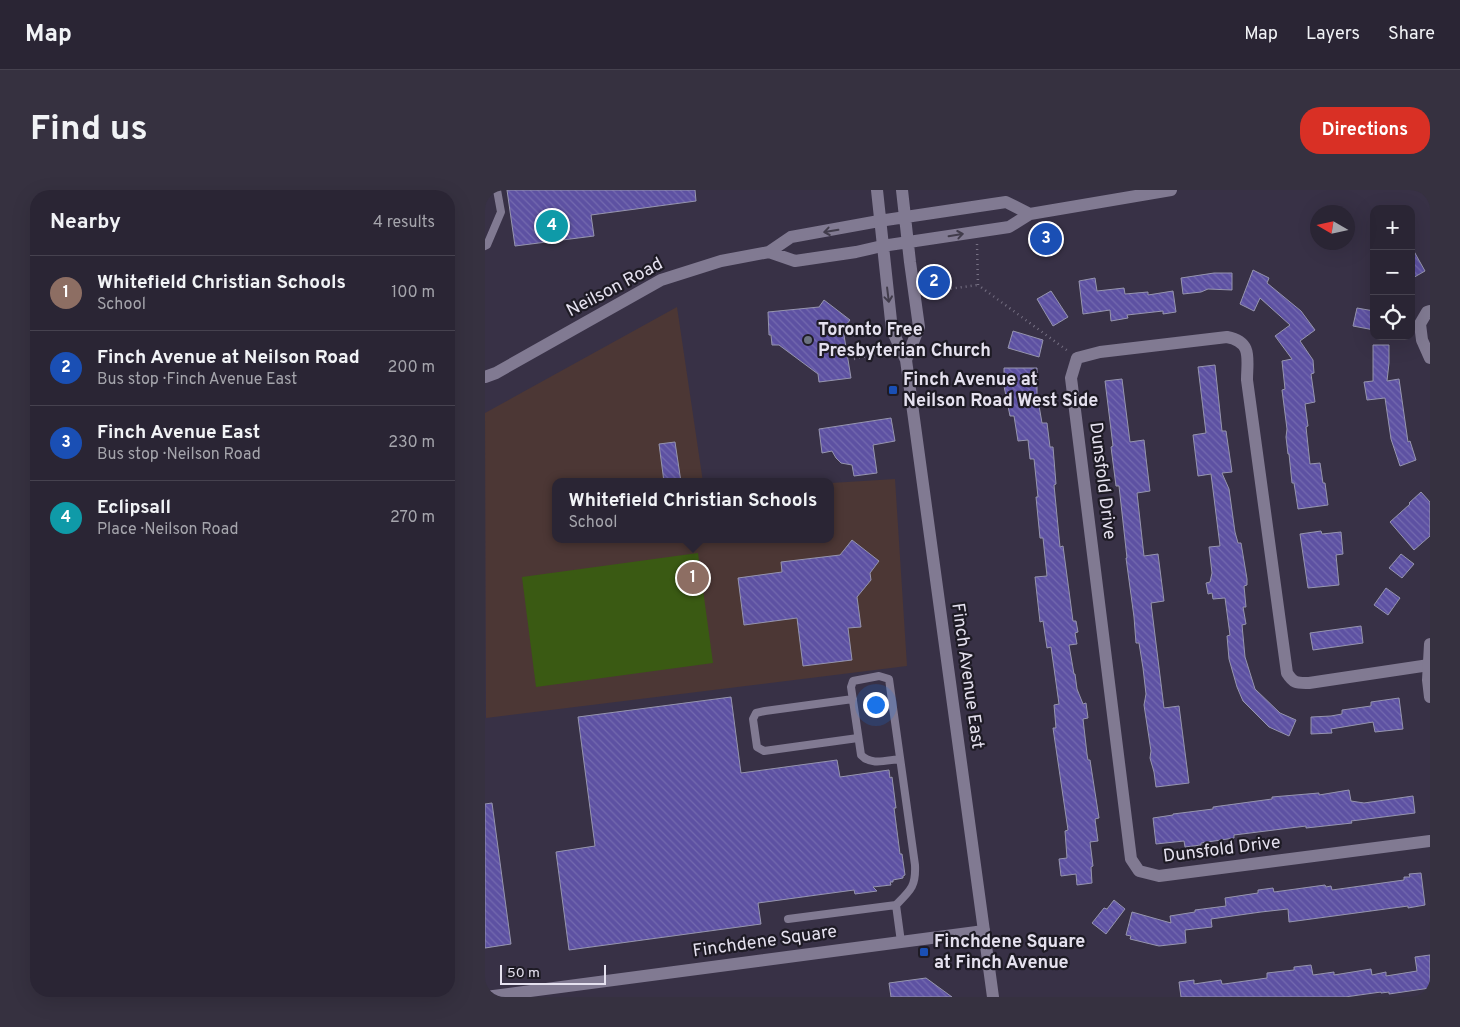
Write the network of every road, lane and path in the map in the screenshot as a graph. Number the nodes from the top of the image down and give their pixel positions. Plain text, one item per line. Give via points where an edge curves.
1 (497, 190) edge
2 (877, 190) edge
3 (902, 190) edge
4 (1171, 190) edge
5 (1030, 214) junction
6 (905, 216) junction
7 (879, 221) junction
8 (977, 232) junction
9 (908, 242) junction
10 (485, 246) edge
11 (882, 246) junction
12 (769, 252) junction
13 (978, 285) junction
14 (914, 293) junction
15 (1430, 311) edge
16 (880, 353) dead end
17 (1077, 358) junction
18 (1430, 358) edge
19 (854, 359) dead end
20 (906, 360) junction
21 (485, 377) edge
22 (1430, 644) edge
23 (1429, 665) edge
24 (1430, 697) edge
25 (853, 699) junction
26 (858, 738) junction
27 (900, 759) junction
28 (1430, 841) edge
29 (896, 905) junction
30 (788, 919) dead end
31 (984, 931) junction
32 (901, 942) junction
33 (550, 993) edge
34 (485, 997) edge
35 (993, 997) edge

1 - 10 lane via 501,212
2 - 7 street, Finch Avenue East
3 - 6 street, Finch Avenue East
4 - 5 street, Neilson Road
5 - 6 street, Neilson Road via 1006,202
5 - 8 street, Neilson Road via 1009,227
6 - 7 street, Neilson Road
6 - 9 street, Finch Avenue East
7 - 11 street, Finch Avenue East
7 -> 12 street, Neilson Road via 791,238
9 -> 8 street, Neilson Road
8 - 13 path
9 - 11 street, Neilson Road
9 - 14 street, Finch Avenue East
11 - 12 street, Neilson Road via 795,261
11 -> 20 street, Finch Avenue East via 892,330
12 - 21 street, Neilson Road via 721,261 661,280 496,374
13 - 14 path
13 - 17 path
14 - 20 street, Finch Avenue East via 919,327
15 - 18 street via 1420,324 1422,340
16 - 19 path
17 - 23 street via 1099,352 1227,337 1241,341 1247,357 1247,380 1287,673 1297,684
17 - 28 street, Dunsfold Drive via 1071,378 1131,859 1139,871 1159,876
20 - 31 street, Finch Avenue East
22 - 23 street
23 - 24 street
25 - 26 lane
25 - 26 lane via 765,711 757,713 753,719 757,748 764,751
25 - 27 lane via 853,681 879,676 889,679
26 - 27 lane via 865,760
27 - 29 lane via 916,879
29 - 30 lane
29 - 32 lane
31 - 32 street, Finchdene Square
31 - 35 street, Finch Avenue East
32 - 33 street, Finchdene Square
33 - 34 street, Finchdene Square

